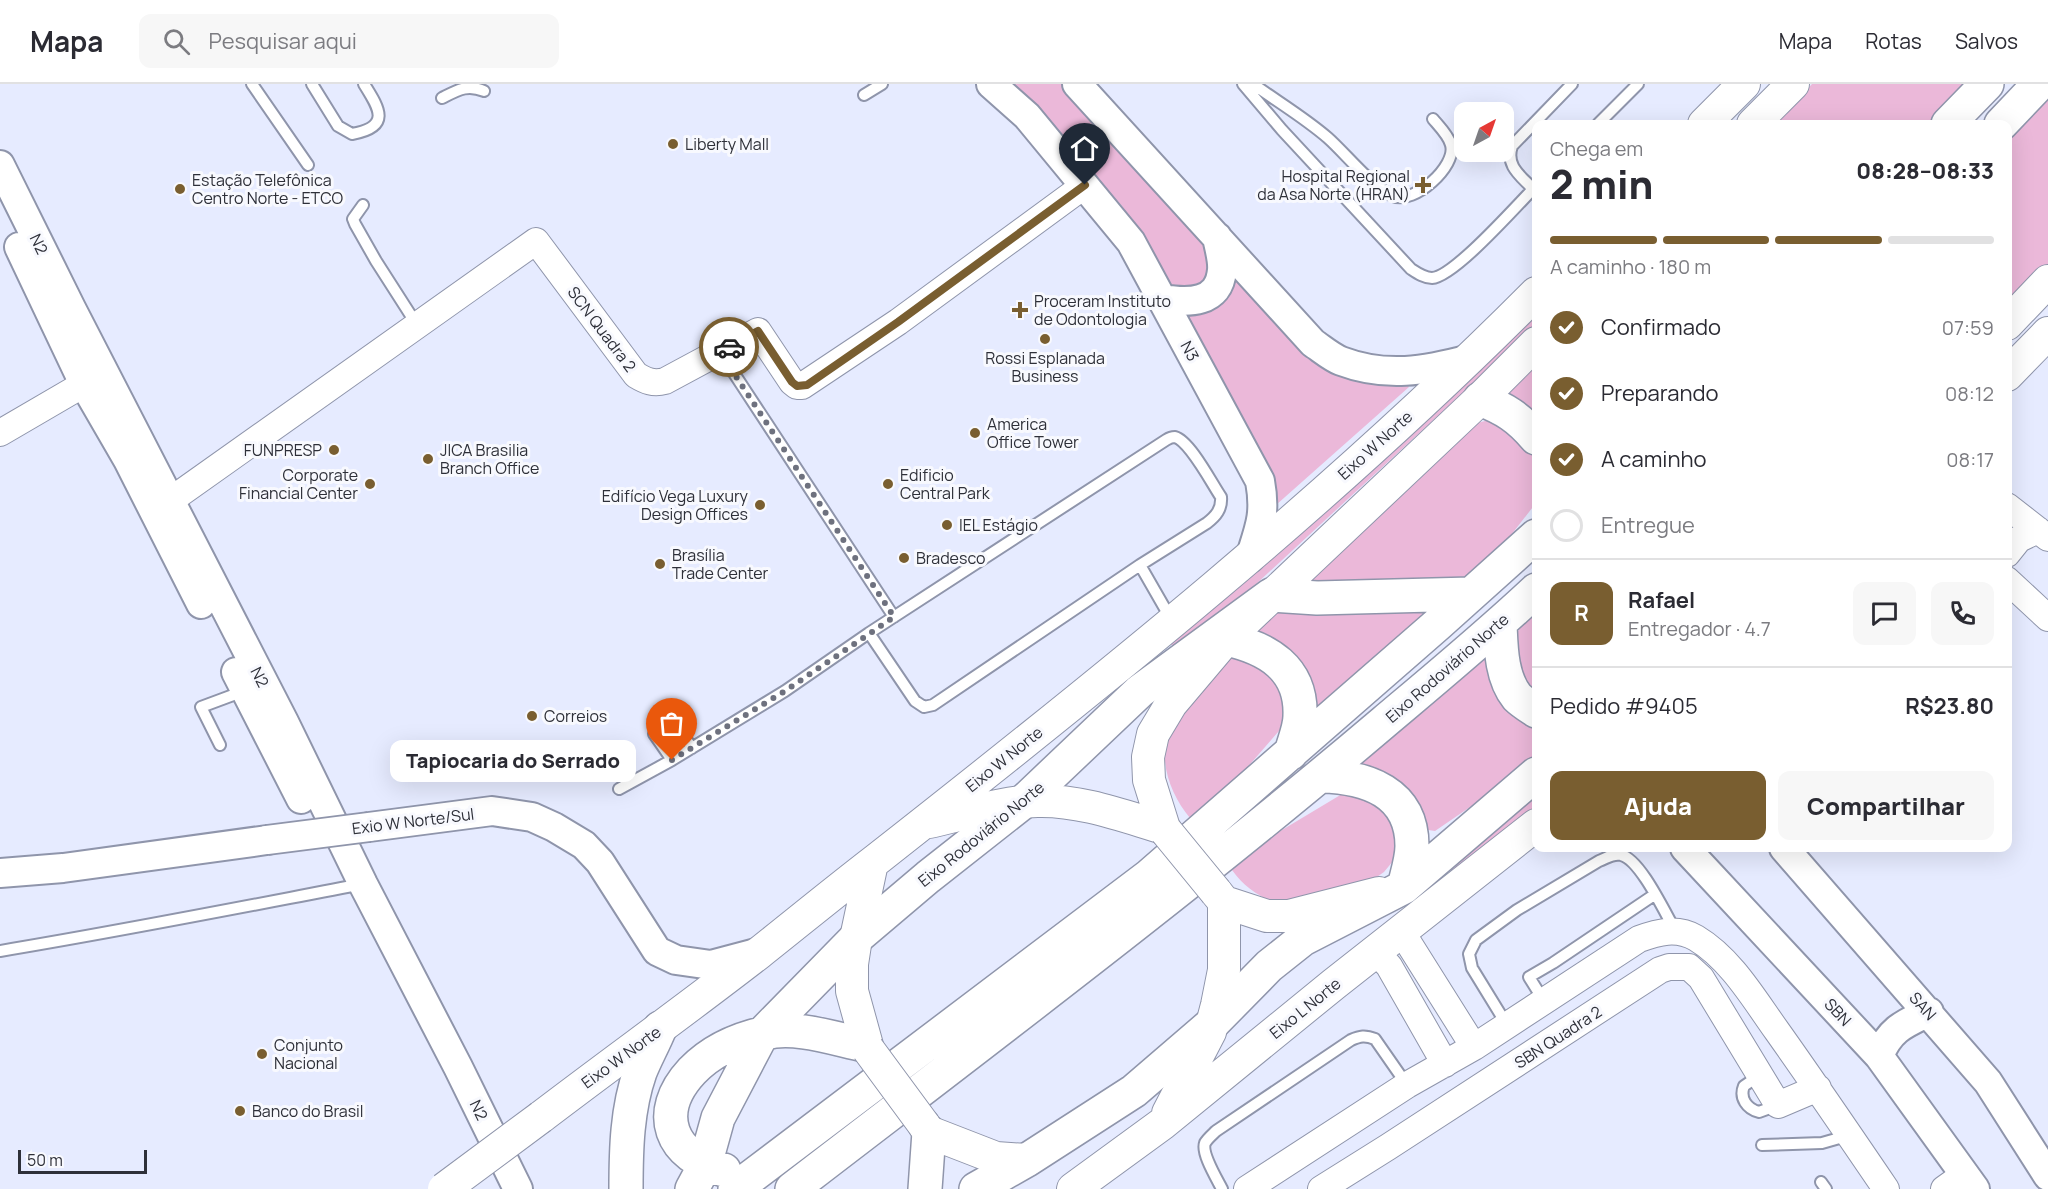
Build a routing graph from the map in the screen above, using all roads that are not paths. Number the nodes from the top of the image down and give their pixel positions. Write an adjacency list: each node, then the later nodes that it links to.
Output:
1 (252, 84): 29 (lane)
2 (312, 84): 3 (lane)
3 (364, 84)
4 (882, 84): 16 (lane)
5 (991, 84): 30 (main road, N3)
6 (1077, 84): 36 (main road)
7 (1243, 84): 27 (lane)
8 (1253, 84): 18 (lane)
9 (1572, 84): 20 (lane)
10 (1744, 84): 22 (main road)
11 (1793, 84): 23 (main road)
12 (1987, 84): 24 (highway)
13 (2039, 84): 25 (highway)
14 (1631, 86): 21 (lane)
15 (484, 91): 17 (lane)
16 (864, 95)
17 (442, 99)
18 (1296, 115): 19 (lane); 27 (lane)
19 (1433, 118)
20 (1537, 120)
21 (1601, 120)
22 (1708, 120)
23 (1757, 120)
24 (1952, 120)
25 (2005, 120)
26 (1532, 125): 31 (lane)
27 (1282, 130): 32 (lane)
28 (0, 165): 40 (main road, N2)
29 (308, 165)
30 (1085, 185): 39 (main road, N3); 45 (street, SCN Quadra 2)
31 (1532, 186)
32 (1532, 190)
33 (0, 196): 35 (main road, N2)
34 (363, 205): 42 (lane)
35 (6, 220): 48 (main road, N2)
36 (1217, 237): 39 (main road); 46 (main road)
37 (2048, 281): 41 (main road)
38 (1532, 297): 46 (main road, Eixo W Norte)
39 (1162, 299): 59 (main road, N3)
40 (70, 308): 48 (main road); 50 (main road, N2)
41 (2012, 319)
42 (417, 324): 45 (street, SCN Quadra 2); 54 (street, SCN Quadra 2)
43 (2048, 333): 47 (main road)
44 (1532, 347): 49 (main road)
45 (720, 352): 66 (lane)
46 (1470, 360): 59 (main road, Eixo W Norte)
47 (2012, 370)
48 (84, 384): 50 (main road); 51 (street); 53 (main road, N2)
49 (1480, 399): 52 (highway); 65 (main road)
50 (134, 429): 54 (main road, N2)
51 (0, 433)
52 (1532, 433)
53 (128, 460): 54 (main road); 60 (main road, N2)
54 (171, 500): 60 (main road); 72 (main road, N2)
55 (2012, 510): 56 (street)
56 (2043, 534): 58 (street)
57 (1532, 540): 63 (highway)
58 (2012, 548)
59 (1250, 558): 68 (main road, Eixo W Norte)
60 (181, 564): 72 (main road, N2)
61 (1140, 565): 66 (lane); 68 (lane); 70 (lane)
62 (2012, 585): 67 (street)
63 (1471, 594): 65 (highway); 78 (highway)
64 (1532, 594): 69 (highway, Eixo Rodoviário Norte)
65 (1271, 595): 71 (main road); 83 (highway, Eixo Rodoviário Norte)
66 (894, 617): 70 (lane)
67 (2048, 618)
68 (1173, 622): 84 (main road, Eixo W Norte)
69 (1500, 624): 73 (highway); 80 (highway, Eixo Rodoviário Norte)
70 (869, 633): 77 (lane)
71 (1226, 639): 78 (highway); 86 (main road)
72 (253, 694): 76 (lane); 91 (main road, N2); 91 (main road, N2)
73 (1532, 708)
74 (673, 720): 77 (lane)
75 (654, 734): 79 (lane)
76 (220, 745)
77 (692, 748): 79 (lane)
78 (1291, 753): 125 (highway)
79 (672, 760): 82 (lane)
80 (1321, 776): 92 (highway); 131 (highway, Eixo Rodoviário Norte)
81 (1532, 777): 92 (highway)
82 (619, 789)
83 (1022, 803): 84 (main road); 86 (main road); 97 (highway, Eixo Rodoviário Norte)
84 (922, 823): 89 (main road, Eixo W Norte)
85 (1532, 828): 95 (main road, Eixo L Norte)
86 (1165, 830): 94 (main road, bridge)
87 (1689, 852): 110 (main road, SBN)
88 (1788, 852): 102 (main road, SAN)
89 (872, 863): 97 (main road); 100 (main road, Eixo W Norte)
90 (0, 873): 100 (main road, Exio W Norte/Sul, bridge)
91 (355, 886): 98 (lane); 128 (main road, N2); 129 (main road, N2)
92 (1404, 887): 94 (main road); 103 (highway)
93 (1654, 895): 96 (lane); 101 (lane); 104 (lane)
94 (1220, 897): 103 (main road)
95 (1401, 931): 99 (main road, Eixo L Norte); 109 (street)
96 (1675, 931): 101 (street); 113 (street)
97 (856, 938): 107 (highway, Eixo Rodoviário Norte); 108 (main road)
98 (0, 951)
99 (1375, 951): 111 (street); 115 (main road, Eixo L Norte)
100 (761, 952): 106 (main road, Eixo W Norte)
101 (1553, 995): 104 (street); 105 (street)
102 (1929, 1012): 110 (main road); 123 (main road, SAN)
103 (1213, 1023): 115 (main road); 121 (highway)
104 (1507, 1025): 109 (street)
105 (1571, 1028): 113 (street, SBN Quadra 2); 120 (street, SBN Quadra 2)
106 (660, 1029): 127 (main road, Eixo W Norte, bridge); 130 (highway)
107 (762, 1034): 108 (highway); 124 (highway, Eixo Rodoviário Norte); 124 (highway)
108 (866, 1047): 116 (main road, bridge)
109 (1474, 1047): 111 (street)
110 (1880, 1056): 126 (main road, SBN)
111 (1445, 1064): 112 (street)
112 (1407, 1085): 114 (street); 135 (lane)
113 (1818, 1088): 118 (street)
114 (1368, 1111): 117 (street); 120 (street)
115 (1162, 1124): 134 (main road, Eixo L Norte)
116 (926, 1129): 121 (main road); 132 (highway)
117 (1338, 1130): 122 (street); 136 (street)
118 (1850, 1135): 119 (lane); 138 (street)
119 (1762, 1145)
120 (1388, 1147): 122 (street, SBN Quadra 2)
121 (1027, 1160): 133 (highway)
122 (1359, 1165): 137 (street, SBN Quadra 2)
123 (2048, 1176)
124 (699, 1177): 125 (highway)
125 (744, 1183)
126 (1961, 1184)
127 (444, 1189)
128 (499, 1189)
129 (518, 1189)
130 (626, 1189)
131 (792, 1189)
132 (925, 1189)
133 (976, 1189)
134 (1073, 1189)
135 (1222, 1189)
136 (1247, 1189)
137 (1321, 1189)
138 (1886, 1189)

